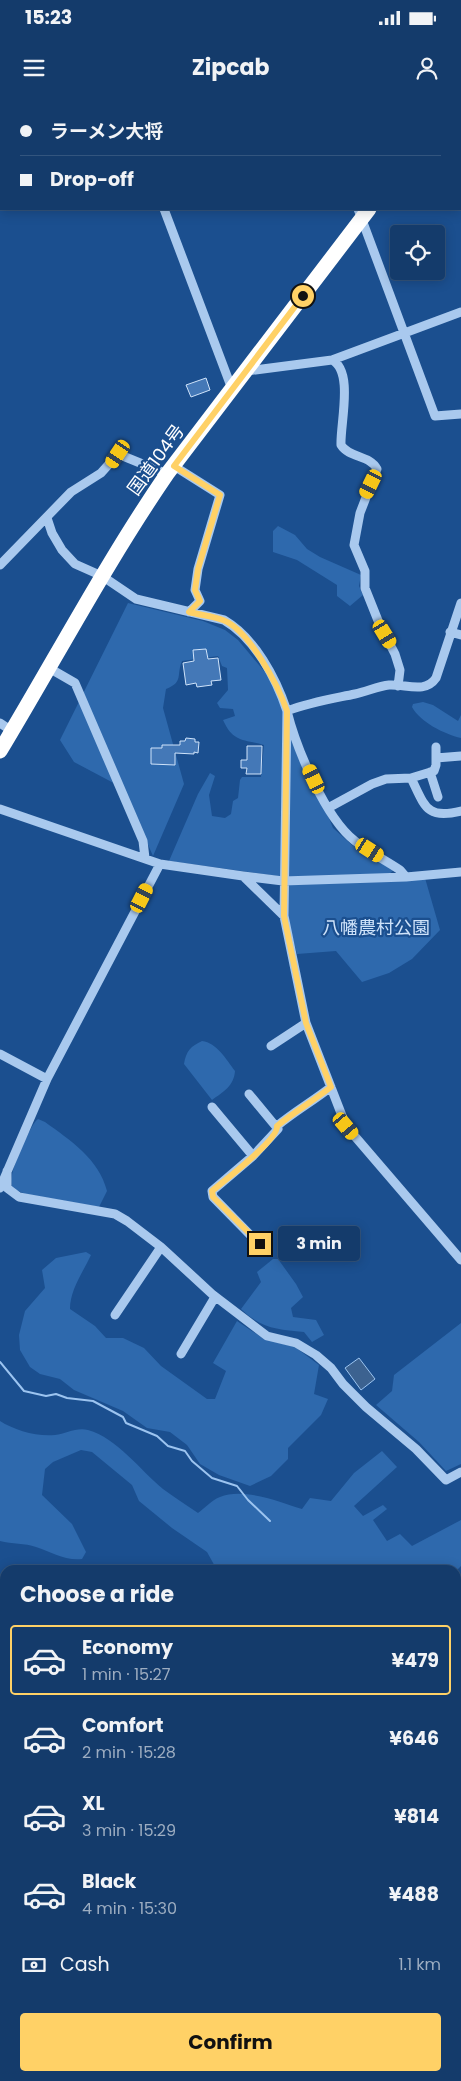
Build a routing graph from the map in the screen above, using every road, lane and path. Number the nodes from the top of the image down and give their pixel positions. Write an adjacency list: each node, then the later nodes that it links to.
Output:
1 (164, 210): 7 (street)
2 (363, 212): 4 (street); 6 (highway, 国道104号)
3 (461, 312): 4 (street)
4 (404, 333): 5 (street); 8 (street)
5 (332, 360): 6 (street); 18 (street)
6 (246, 371): 7 (highway, 国道104号)
7 (232, 389): 9 (highway, 国道104号)
8 (461, 414)
9 (170, 470): 10 (street); 12 (highway, 国道104号); 14 (street)
10 (46, 518): 11 (street); 12 (street)
11 (0, 565)
12 (102, 576): 14 (street); 17 (highway, 国道104号)
13 (461, 603): 15 (street)
14 (189, 612): 19 (street)
15 (450, 632): 16 (street); 18 (street)
16 (461, 636)
17 (49, 668): 20 (highway, 国道104号); 31 (street)
18 (398, 686): 19 (street)
19 (287, 711): 28 (street); 36 (street)
20 (6, 727): 22 (highway, 国道104号)
21 (436, 747): 24 (street)
22 (0, 751)
23 (461, 756): 24 (street)
24 (436, 758): 25 (street)
25 (430, 772): 26 (street); 27 (street)
26 (411, 778): 28 (street); 30 (street)
27 (438, 797)
28 (328, 808): 35 (street)
29 (0, 809): 31 (street)
30 (461, 811)
31 (145, 858): 32 (street)
32 (160, 864): 34 (street); 41 (street)
33 (461, 872): 35 (street)
34 (243, 876): 36 (street); 37 (street)
35 (406, 876): 36 (street)
36 (283, 881): 37 (street)
37 (284, 916): 38 (street)
38 (306, 1023): 39 (street); 42 (street)
39 (271, 1046)
40 (0, 1054): 41 (street)
41 (47, 1079): 47 (street)
42 (331, 1087): 45 (street); 51 (street)
43 (249, 1094): 45 (street)
44 (212, 1107): 46 (street)
45 (277, 1126): 46 (street)
46 (253, 1156): 49 (street)
47 (8, 1171): 48 (street); 50 (street)
48 (0, 1188)
49 (260, 1244)
50 (161, 1247): 52 (street); 53 (street)
51 (461, 1260)
52 (215, 1297): 54 (street); 55 (street)
53 (115, 1315)
54 (181, 1354)
55 (461, 1472)

